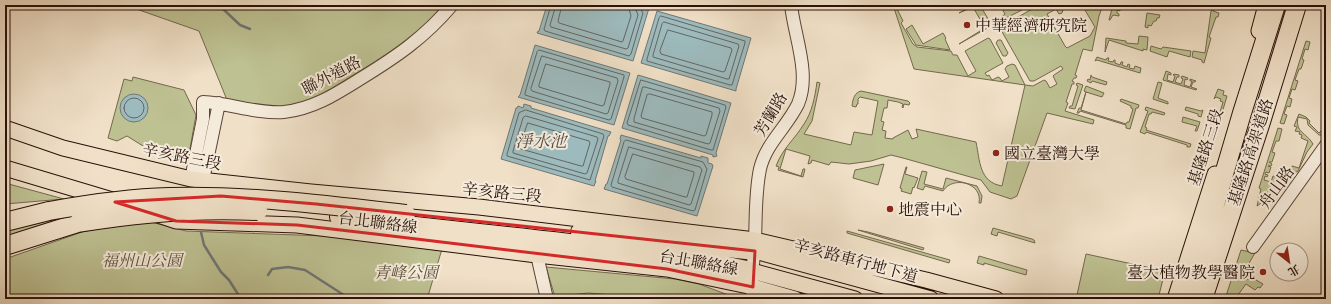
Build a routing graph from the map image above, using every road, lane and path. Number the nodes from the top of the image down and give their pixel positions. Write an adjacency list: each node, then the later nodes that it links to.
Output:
1 (452, 5): 8 (street, 聯外道路)
2 (791, 5): 21 (street, 芳蘭路)
3 (1266, 5): 30 (main road, 基隆路三段)
4 (1276, 5): 22 (highway, 基隆路高架道路)
5 (1284, 5): 31 (main road)
6 (1297, 5): 22 (highway, 基隆路高架道路)
7 (1305, 5): 33 (main road)
8 (219, 103): 15 (street); 15 (street, 聯外道路)
9 (5, 128): 11 (main road, 辛亥路三段)
10 (5, 135): 11 (main road)
11 (31, 137): 15 (main road, 辛亥路三段)
12 (1326, 145): 20 (street, 舟山路)
13 (5, 159): 16 (main road)
14 (5, 168): 16 (main road)
15 (197, 180): 21 (main road, 辛亥路三段)
16 (74, 188): 23 (main road)
17 (405, 220): 18 (highway, 台北聯絡線, bridge); 19 (highway, 台北聯絡線, bridge); 21 (highway, 台北聯絡線); 24 (highway, 台北聯絡線)
18 (5, 222)
19 (5, 246)
20 (1253, 247)
21 (760, 249): 24 (street, 芳蘭路); 28 (main road, 辛亥路車行地下道); 29 (main road, 辛亥路三段)
22 (1209, 252): 31 (highway); 32 (highway)
23 (537, 255): 24 (main road); 25 (street)
24 (752, 286): 26 (main road); 27 (main road)
25 (547, 299)
26 (795, 299)
27 (855, 299)
28 (931, 299)
29 (996, 299)
30 (1175, 299)
31 (1188, 299)
32 (1201, 299)
33 (1212, 299)

